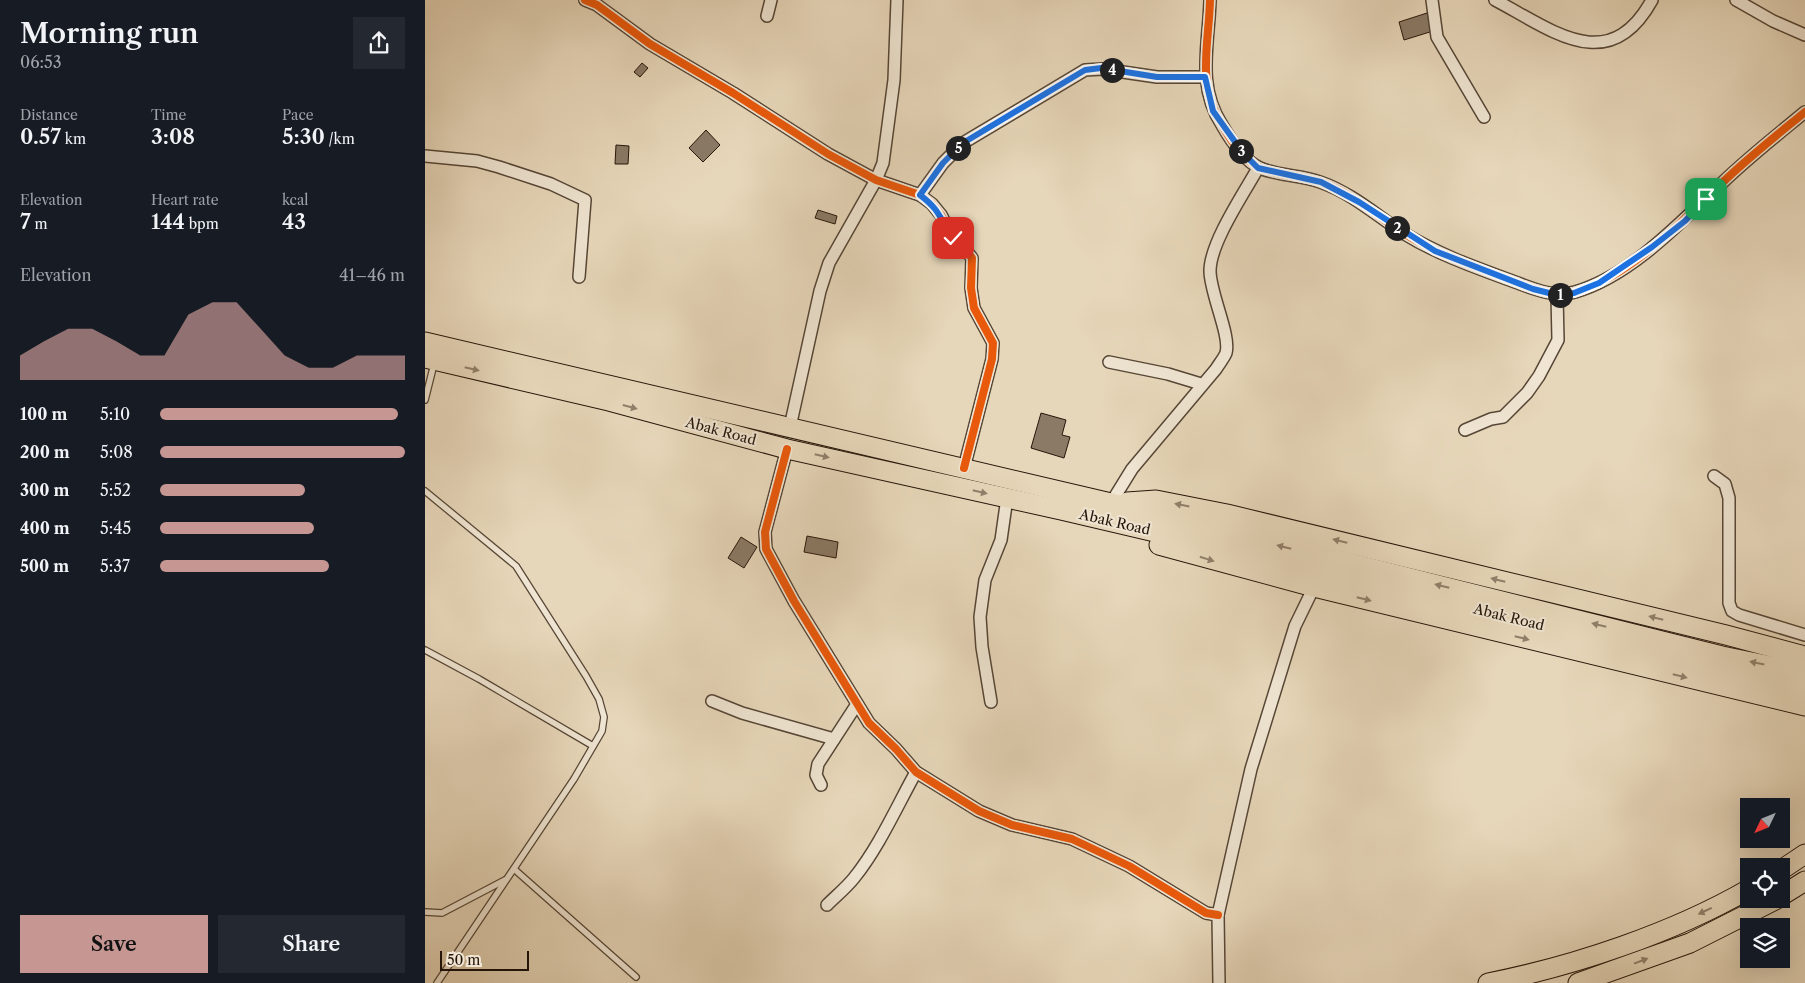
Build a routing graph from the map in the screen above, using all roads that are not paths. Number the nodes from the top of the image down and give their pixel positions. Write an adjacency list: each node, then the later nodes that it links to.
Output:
1 (585, 0): 16 (street)
2 (771, 0): 9 (street)
3 (897, 0): 16 (street)
4 (1210, 0): 11 (street)
5 (1432, 0): 13 (street)
6 (1495, 0): 7 (street)
7 (1652, 0)
8 (1736, 0): 10 (street)
9 (767, 16)
10 (1805, 35)
11 (1205, 77): 15 (street); 17 (street)
12 (1805, 112): 19 (street)
13 (1484, 117)
14 (425, 156): 18 (street)
15 (1258, 168): 19 (street); 22 (street)
16 (876, 180): 17 (street); 24 (street)
17 (920, 195): 27 (street)
18 (579, 277)
19 (1557, 295): 25 (street)
20 (431, 351): 23 (lane); 24 (highway, Abak Road); 26 (highway, Abak Road, one-way to 26)
21 (1109, 362): 22 (street)
22 (1201, 384): 31 (street)
23 (425, 400)
24 (790, 427): 27 (highway, Abak Road)
25 (1465, 430)
26 (787, 449): 30 (highway, Abak Road, one-way to 30); 41 (street)
27 (964, 468): 31 (highway, Abak Road)
28 (1714, 476): 34 (street)
29 (425, 491): 44 (lane)
30 (1007, 498): 32 (highway, Abak Road); 40 (street)
31 (1111, 503): 36 (highway, one-way to 31); 37 (highway, Abak Road, one-way to 31)
32 (1061, 510): 33 (highway, one-way to 33); 38 (highway, Abak Road)
33 (1314, 587): 42 (highway, one-way to 42); 57 (street)
34 (1805, 635)
35 (425, 650): 44 (lane)
36 (1805, 656)
37 (1805, 674)
38 (1805, 690)
39 (712, 701): 43 (street)
40 (991, 702)
41 (857, 704): 43 (street); 45 (street)
42 (1805, 706)
43 (834, 739): 46 (street)
44 (593, 746): 49 (lane)
45 (916, 772): 54 (street); 57 (street)
46 (821, 785)
47 (1805, 854): 48 (highway)
48 (1790, 864)
49 (514, 869): 50 (lane); 58 (lane)
50 (507, 879): 56 (lane); 59 (lane)
51 (1805, 881): 52 (highway)
52 (1790, 890)
53 (1740, 893): 61 (highway, one-way to 61)
54 (827, 905)
55 (1759, 908): 62 (highway, one-way to 55)
56 (425, 912)
57 (1218, 915): 60 (street)
58 (636, 977)
59 (437, 983)
60 (1219, 983)
61 (1488, 983)
62 (1579, 983)

